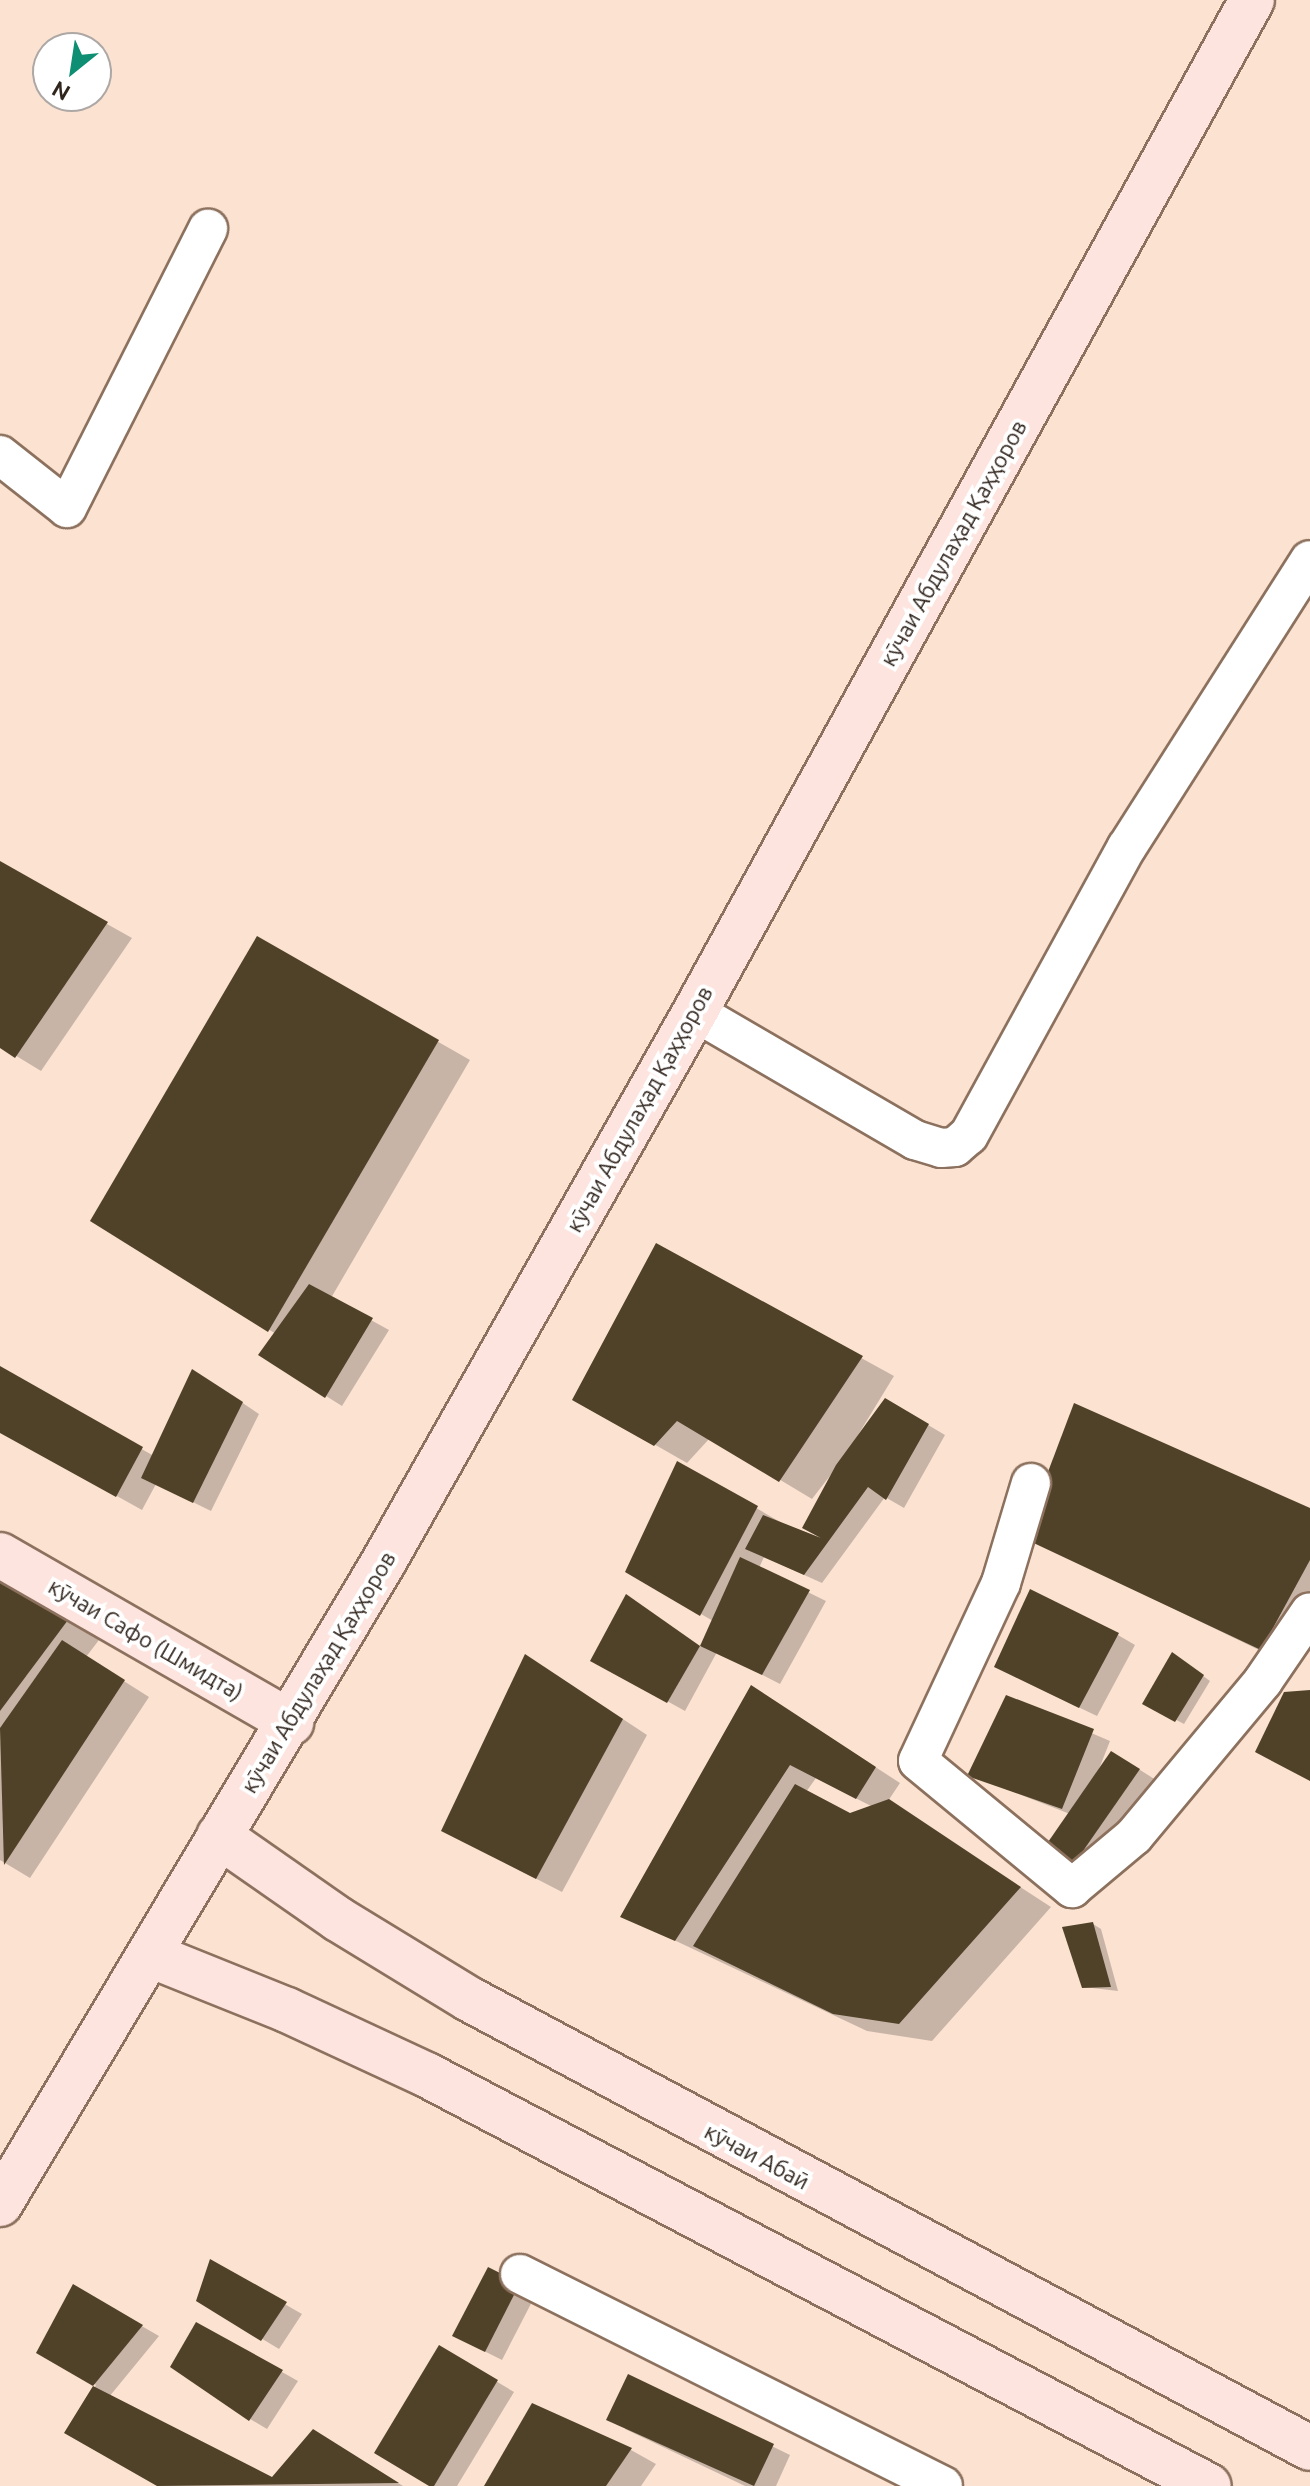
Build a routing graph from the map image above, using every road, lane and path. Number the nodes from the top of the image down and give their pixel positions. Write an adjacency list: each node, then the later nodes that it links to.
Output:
1 (1252, 0): 5 (main road, кӯчаи Абдулаҳад Қаҳҳоров)
2 (208, 229): 3 (street)
3 (0, 455)
4 (1310, 560): 5 (street)
5 (695, 1012): 9 (main road, кӯчаи Абдулаҳад Қаҳҳоров)
6 (1031, 1483): 8 (street)
7 (0, 1555): 9 (main road, кӯчаи Сафо (Шмидта))
8 (1310, 1612)
9 (291, 1722): 10 (main road, кӯчаи Абдулаҳад Қаҳҳоров)
10 (219, 1836): 11 (main road, кӯчаи Абдулаҳад Қаҳҳоров); 14 (main road, кӯчаи Абаӣ)
11 (150, 1955): 12 (main road, кӯчаи Абдулаҳад Қаҳҳоров); 16 (main road)
12 (0, 2204)
13 (520, 2274): 15 (street)
14 (1310, 2448)
15 (943, 2486)
16 (1209, 2486)

